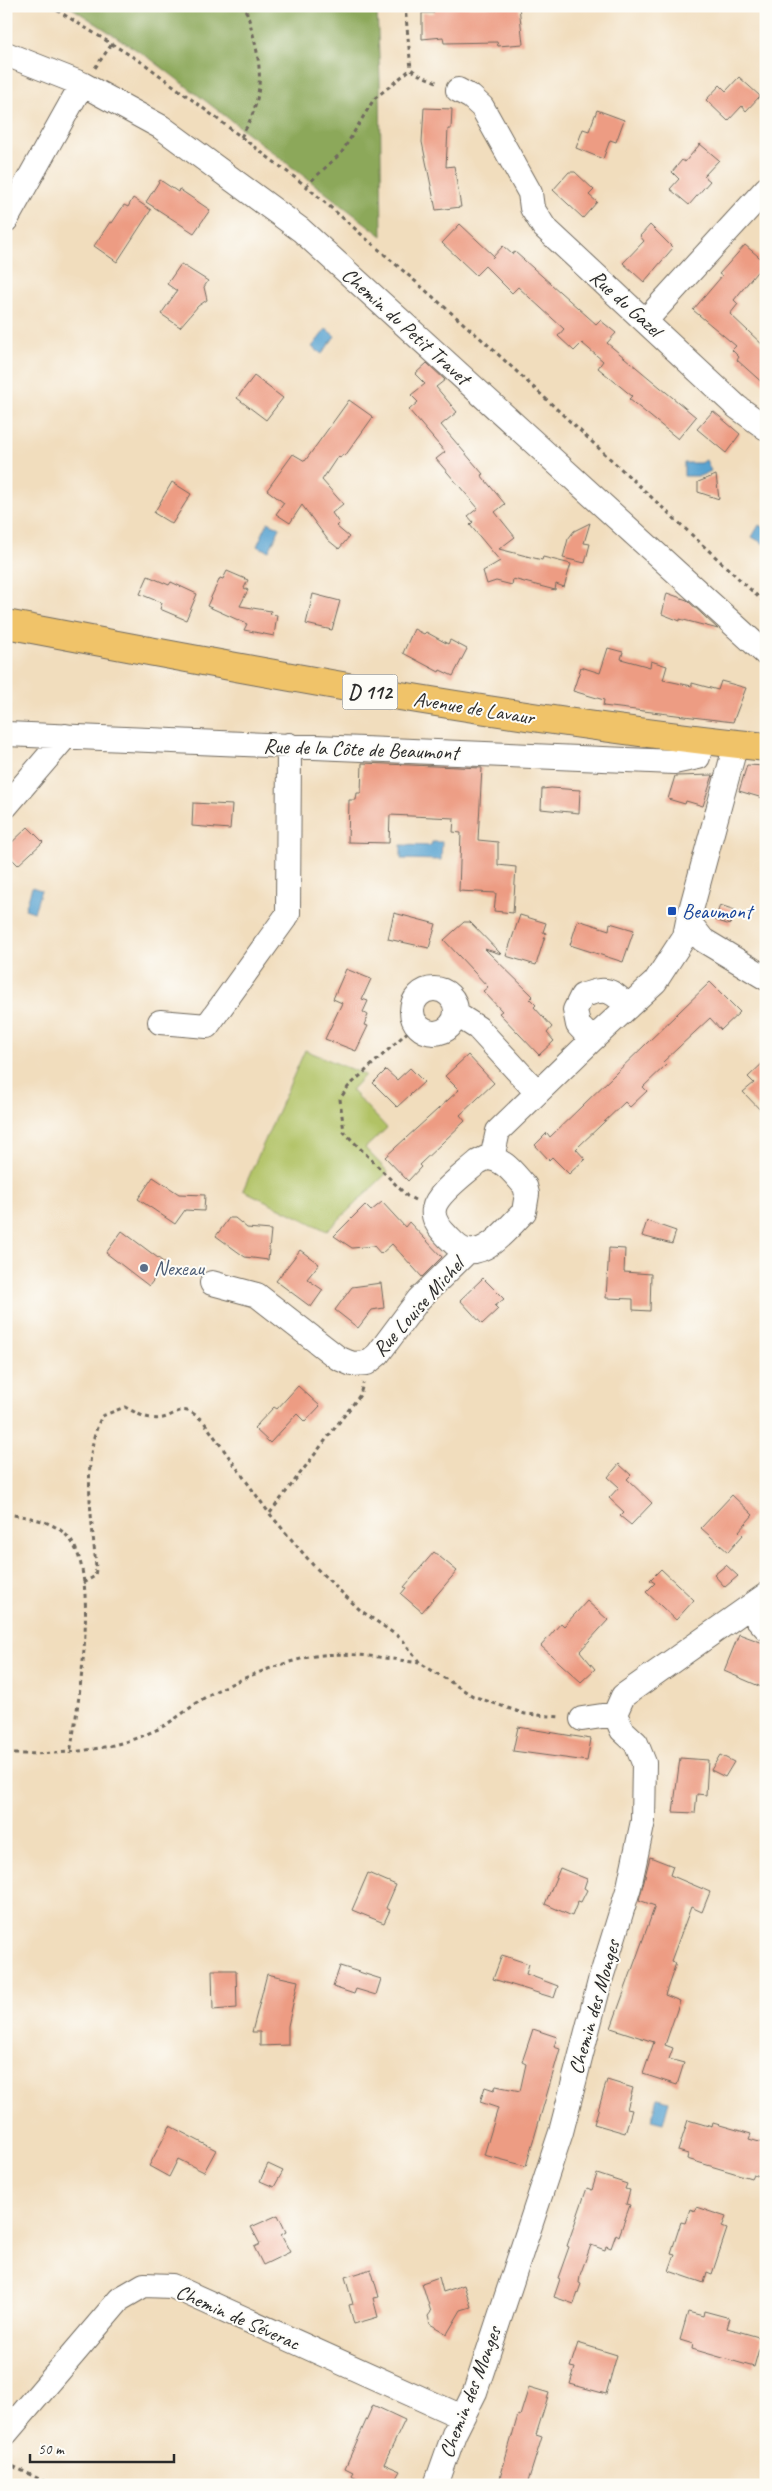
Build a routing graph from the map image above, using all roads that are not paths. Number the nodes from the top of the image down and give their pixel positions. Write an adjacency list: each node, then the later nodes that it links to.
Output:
1 (6, 54): 2 (street, Chemin du Petit Travet)
2 (82, 84): 5 (street); 9 (street, Chemin du Petit Travet)
3 (458, 90): 6 (street, Rue du Gazel)
4 (766, 189): 6 (street)
5 (6, 220)
6 (646, 320): 7 (street, Rue du Gazel)
7 (766, 428)
8 (6, 624): 12 (main road, Avenue de Lavaur / D 112)
9 (766, 654)
10 (6, 734): 11 (street, Rue de la Côte de Beaumont)
11 (66, 736): 14 (street, Rue de la Côte de Beaumont); 16 (street)
12 (702, 741): 13 (main road, Avenue de Lavaur / D 112); 14 (street, Rue de la Côte de Beaumont)
13 (736, 744): 15 (main road, Avenue de Lavaur / D 112); 17 (street)
14 (289, 745): 21 (street)
15 (766, 747)
16 (6, 806)
17 (688, 921): 18 (street); 19 (street)
18 (766, 978)
19 (628, 1007): 22 (street); 22 (street)
20 (456, 1014): 20 (street); 23 (street)
21 (160, 1022)
22 (592, 1040): 23 (street)
23 (537, 1092): 24 (street)
24 (492, 1158): 25 (street, Rue Louise Michel); 25 (street, Rue Louise Michel)
25 (468, 1251): 26 (street, Rue Louise Michel)
26 (212, 1283)
27 (757, 1601): 28 (street); 29 (street)
28 (766, 1628)
29 (615, 1714): 30 (street); 31 (street, Chemin des Monges)
30 (582, 1719)
31 (462, 2417): 32 (street, Chemin de Séverac); 33 (street, Chemin des Monges)
32 (6, 2433)
33 (436, 2485)

